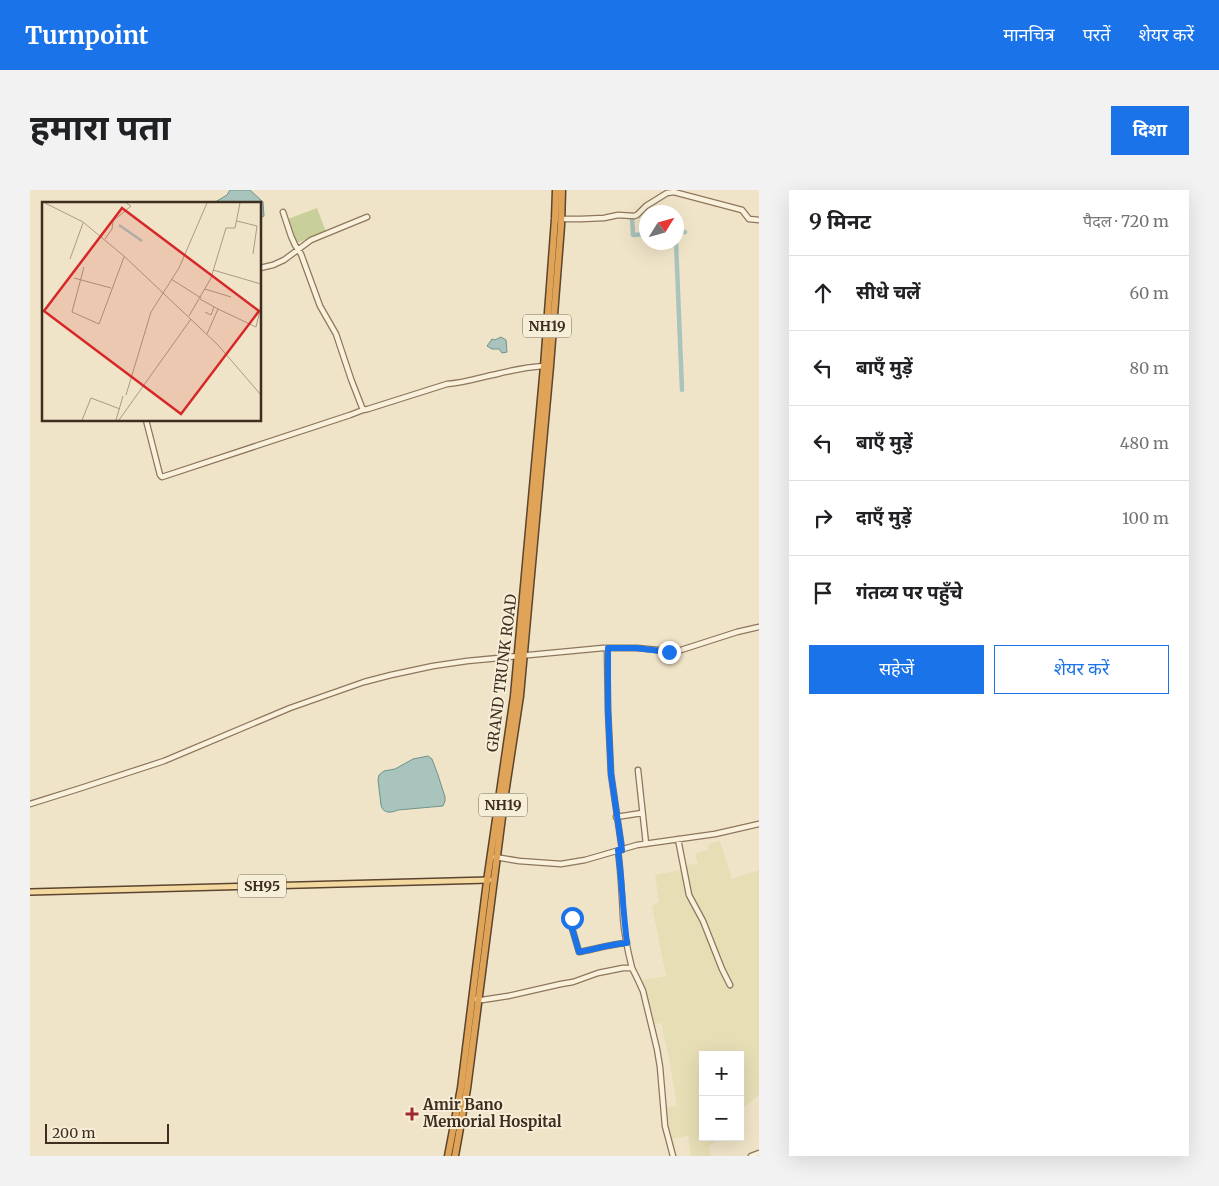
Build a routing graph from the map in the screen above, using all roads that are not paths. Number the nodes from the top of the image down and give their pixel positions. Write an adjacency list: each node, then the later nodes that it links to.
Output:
1 (556, 190): 7 (highway, GRAND TRUNK ROAD / NH19)
2 (562, 190): 5 (highway, GRAND TRUNK ROAD / NH19)
3 (283, 212): 8 (street)
4 (367, 217): 8 (street)
5 (561, 219): 6 (street); 7 (highway, GRAND TRUNK ROAD / NH19)
6 (759, 220)
7 (557, 239): 10 (highway, GRAND TRUNK ROAD / NH19)
8 (298, 250): 9 (street); 13 (street)
9 (261, 268)
10 (553, 292): 11 (highway, GRAND TRUNK ROAD / NH19); 12 (highway, GRAND TRUNK ROAD / NH19)
11 (544, 366): 12 (highway, GRAND TRUNK ROAD / NH19); 13 (street)
12 (546, 376): 17 (highway, GRAND TRUNK ROAD / NH19)
13 (363, 410): 14 (street)
14 (146, 421)
15 (759, 627): 16 (street)
16 (608, 648): 17 (street); 21 (street)
17 (521, 656): 19 (street); 26 (highway, GRAND TRUNK ROAD / NH19)
18 (638, 770): 20 (street)
19 (30, 804)
20 (642, 813): 21 (street); 24 (street)
21 (616, 817): 25 (street)
22 (759, 824): 23 (street)
23 (678, 839): 24 (street); 34 (street)
24 (646, 844): 25 (street)
25 (620, 850): 26 (street); 31 (street)
26 (494, 857): 27 (highway, GRAND TRUNK ROAD / NH19); 28 (highway, GRAND TRUNK ROAD / NH19)
27 (494, 878): 28 (main road, SH95); 32 (highway, GRAND TRUNK ROAD / NH19)
28 (487, 881): 29 (main road, SH95); 32 (highway, GRAND TRUNK ROAD / NH19)
29 (30, 892)
30 (572, 918): 31 (street)
31 (627, 943): 33 (street)
32 (482, 946): 35 (highway, GRAND TRUNK ROAD / NH19)
33 (632, 968): 35 (street); 40 (street)
34 (730, 985)
35 (475, 999): 36 (highway, GRAND TRUNK ROAD / NH19)
36 (461, 1103): 38 (highway, GRAND TRUNK ROAD / NH19); 39 (highway, GRAND TRUNK ROAD / NH19)
37 (759, 1153): 41 (street)
38 (448, 1156)
39 (455, 1156)
40 (673, 1156)
41 (751, 1156)

